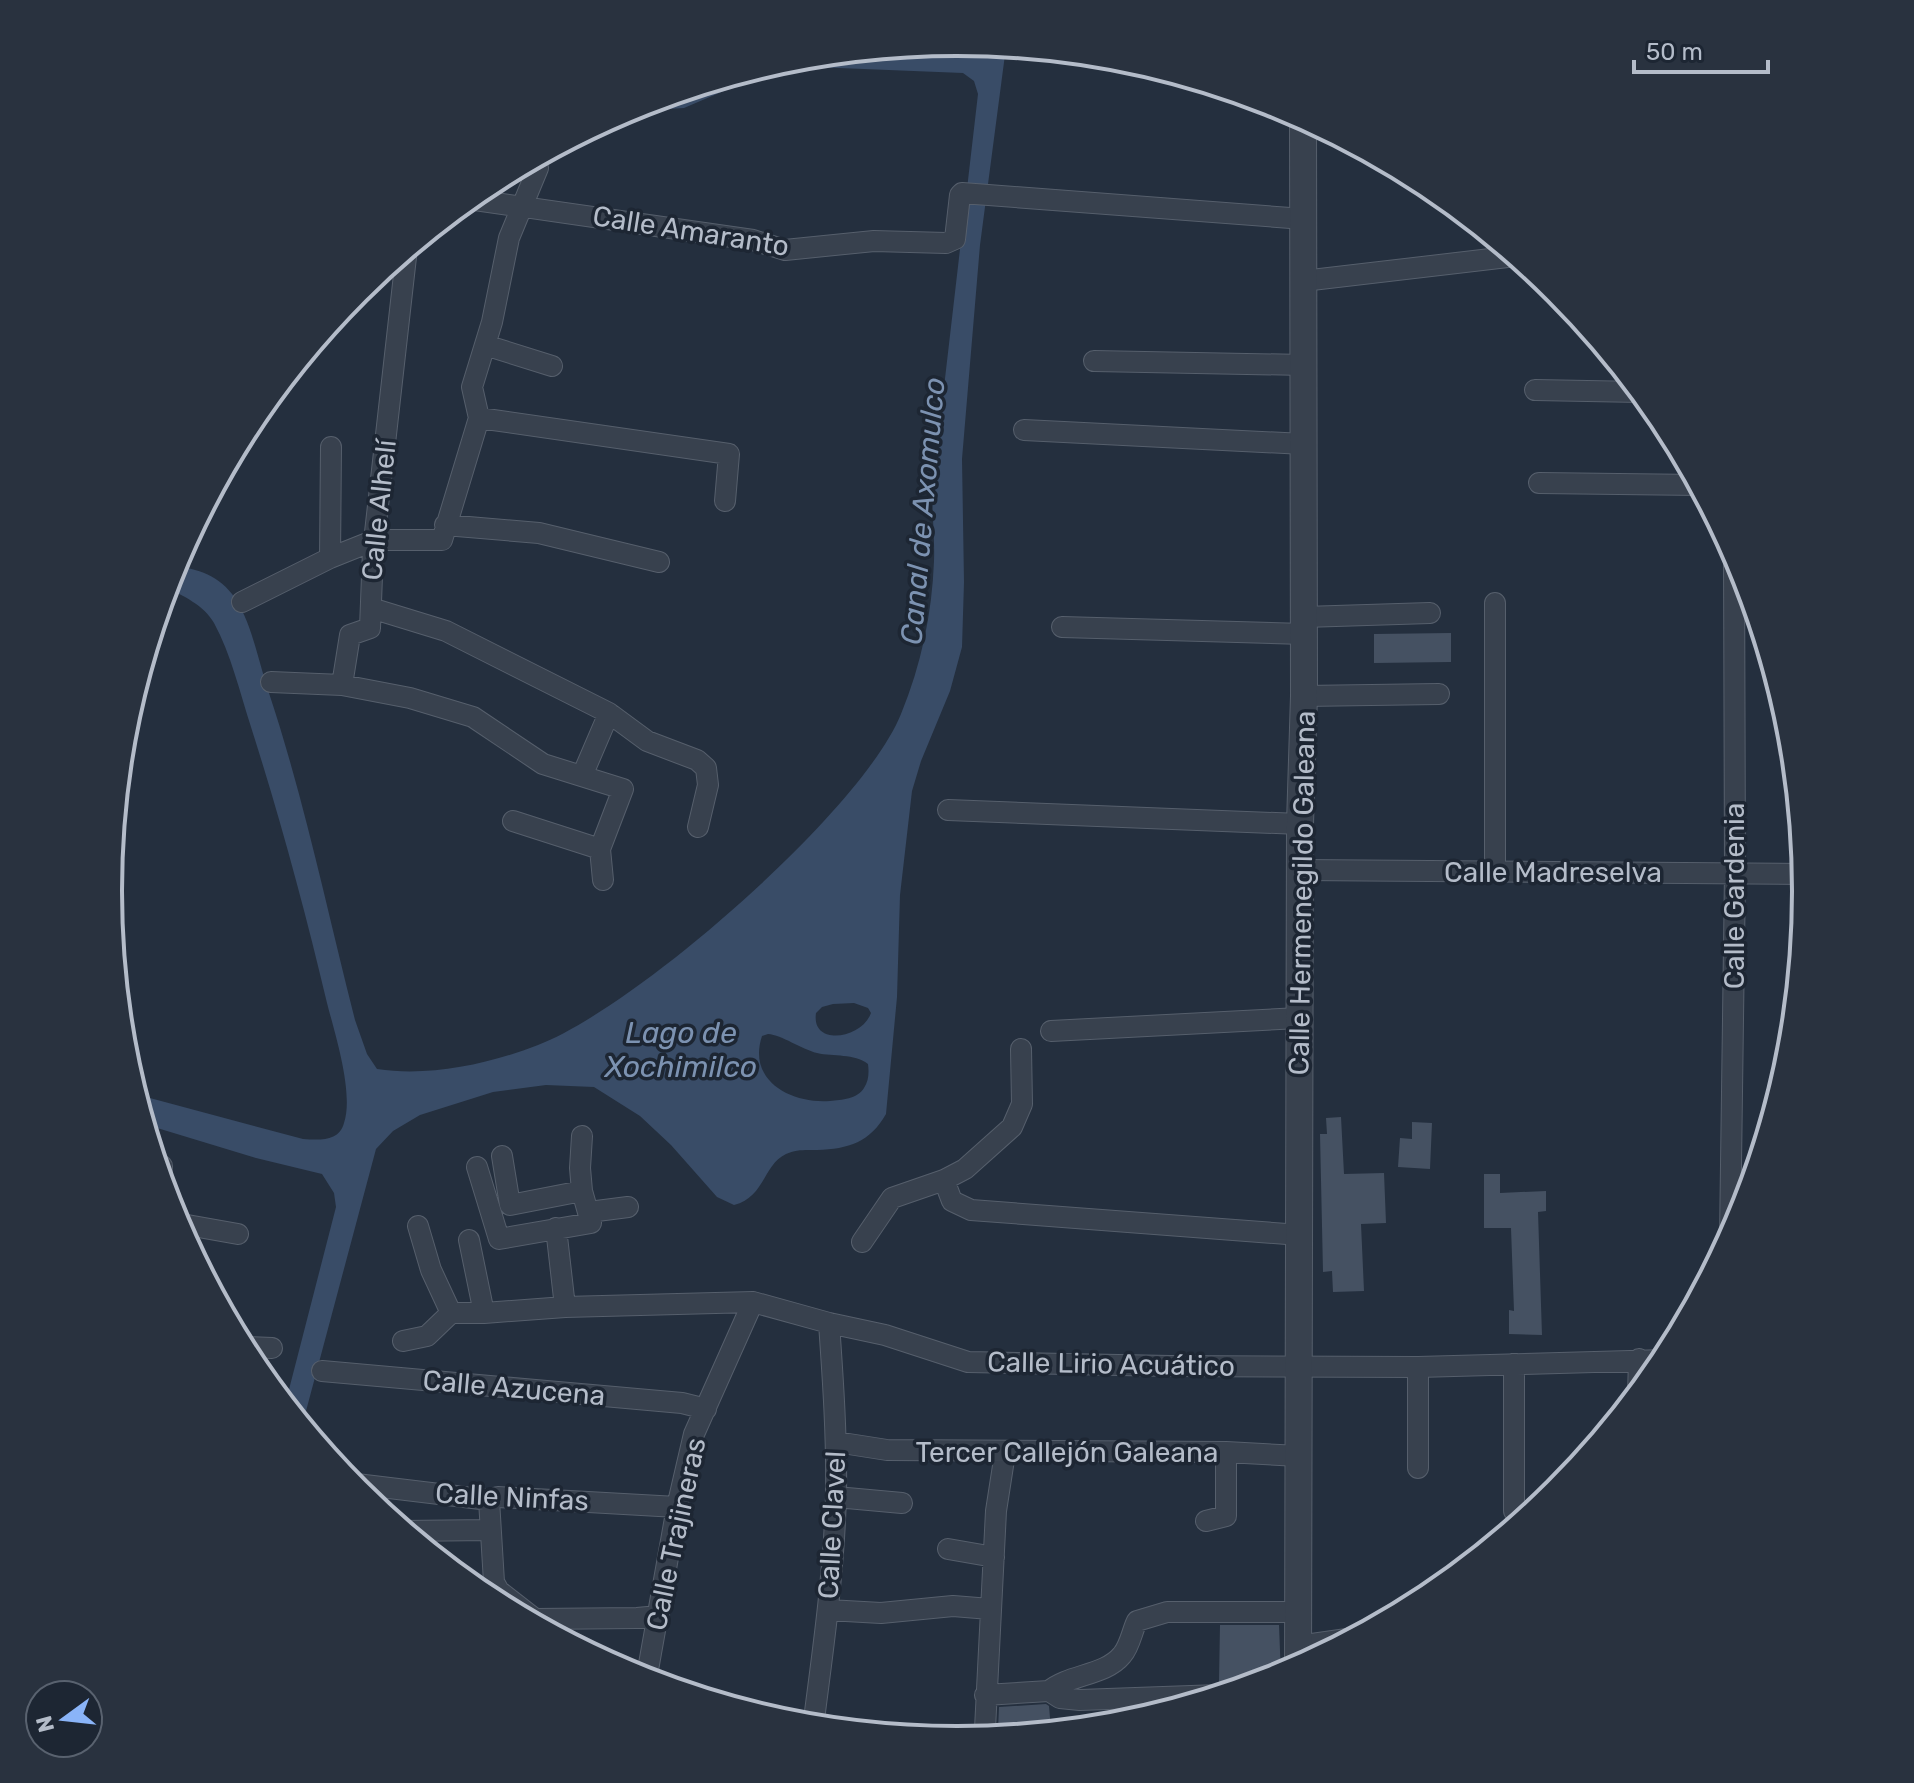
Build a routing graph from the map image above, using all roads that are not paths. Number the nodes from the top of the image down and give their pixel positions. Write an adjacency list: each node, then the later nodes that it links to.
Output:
1 (1303, 131): 5 (street, Calle Hermenegildo Galeana)
2 (538, 168): 4 (street)
3 (487, 201): 4 (street, Calle Amaranto)
4 (523, 206): 5 (street, Calle Amaranto); 9 (street)
5 (1304, 219): 8 (street, Calle Hermenegildo Galeana)
6 (1501, 258): 8 (street)
7 (405, 264): 23 (street, Calle Alhelí)
8 (1303, 281): 11 (street, Calle Hermenegildo Galeana)
9 (485, 345): 12 (street); 15 (street)
10 (1094, 361): 11 (street)
11 (1304, 365): 17 (street, Calle Hermenegildo Galeana)
12 (552, 366)
13 (1535, 390): 14 (street)
14 (1626, 392)
15 (479, 418): 21 (street); 22 (street)
16 (1024, 430): 17 (street)
17 (1304, 444): 31 (street, Calle Hermenegildo Galeana)
18 (331, 447): 24 (street)
19 (1539, 483): 20 (street)
20 (1687, 485)
21 (725, 501)
22 (445, 525): 23 (street); 25 (street)
23 (375, 540): 24 (street); 29 (street, Calle Alhelí)
24 (330, 558): 27 (street)
25 (659, 562)
26 (1734, 586): 46 (street, Calle Gardenia)
27 (242, 602)
28 (1495, 603): 45 (street)
29 (371, 608): 34 (street, Calle Alhelí); 37 (street)
30 (1430, 613): 31 (street)
31 (1304, 625): 32 (street); 36 (street, Calle Hermenegildo Galeana)
32 (1062, 627)
33 (271, 682): 34 (street)
34 (342, 685): 38 (street)
35 (1439, 694): 36 (street)
36 (1304, 696): 41 (street, Calle Hermenegildo Galeana)
37 (609, 713): 38 (street); 42 (street)
38 (582, 776): 43 (street)
39 (948, 810): 41 (street)
40 (513, 821): 43 (street)
41 (1300, 824): 44 (street, Calle Hermenegildo Galeana)
42 (698, 827)
43 (600, 849): 48 (street)
44 (1301, 870): 45 (street, Calle Madreselva); 49 (street, Calle Hermenegildo Galeana)
45 (1495, 872): 46 (street, Calle Madreselva)
46 (1735, 873): 47 (street, Calle Madreselva); 58 (street, Calle Gardenia)
47 (1792, 874)
48 (603, 880)
49 (1299, 1018): 50 (street); 64 (street, Calle Hermenegildo Galeana)
50 (1051, 1031)
51 (1021, 1049): 55 (street)
52 (582, 1136): 56 (street)
53 (502, 1156): 56 (street)
54 (477, 1167): 62 (street)
55 (944, 1180): 64 (street); 66 (street)
56 (582, 1191): 59 (street)
57 (628, 1207): 59 (street)
58 (1730, 1207)
59 (589, 1212): 62 (street)
60 (192, 1226): 63 (street)
61 (418, 1226): 69 (street)
62 (556, 1228): 68 (street)
63 (238, 1234)
64 (1300, 1235): 78 (street, Calle Hermenegildo Galeana)
65 (469, 1240): 70 (street)
66 (862, 1242)
67 (753, 1302): 68 (street, Calle Lirio Acuático); 71 (street, Calle Lirio Acuático); 82 (street, Calle Trajineras)
68 (565, 1307): 70 (street, Calle Lirio Acuático)
69 (451, 1313): 70 (street, Calle Lirio Acuático); 72 (street)
70 (484, 1313)
71 (829, 1323): 78 (street, Calle Lirio Acuático); 83 (street, Calle Clavel)
72 (403, 1341)
73 (257, 1347): 74 (street)
74 (272, 1348)
75 (1639, 1359): 76 (street, Calle Lirio Acuático); 77 (street, Calle Lirio Acuático); 81 (street)
76 (1650, 1359)
77 (1514, 1364): 79 (street, Calle Lirio Acuático); 93 (street)
78 (1299, 1366): 79 (street, Calle Lirio Acuático); 86 (street, Calle Hermenegildo Galeana)
79 (1418, 1367): 87 (street)
80 (322, 1371): 82 (street, Calle Azucena)
81 (1639, 1374)
82 (706, 1409): 92 (street, Calle Trajineras)
83 (836, 1442): 85 (street, Tercer Callejón Galeana); 89 (street, Calle Clavel)
84 (1226, 1452): 85 (street, Tercer Callejón Galeana); 86 (street, Tercer Callejón Galeana); 94 (street)
85 (1005, 1453): 98 (street)
86 (1299, 1456): 102 (street, Calle Hermenegildo Galeana)
87 (1418, 1468)
88 (370, 1486): 90 (street, Calle Ninfas)
89 (836, 1497): 91 (street); 101 (street, Calle Clavel)
90 (489, 1500): 92 (street, Calle Ninfas); 95 (street)
91 (902, 1503)
92 (677, 1507): 103 (street, Calle Trajineras)
93 (1514, 1511)
94 (1206, 1521)
95 (489, 1530): 96 (street); 99 (street)
96 (419, 1531)
97 (948, 1549): 98 (street)
98 (994, 1557): 100 (street)
99 (498, 1589)
100 (990, 1609): 101 (street); 108 (street)
101 (828, 1610): 110 (street, Calle Clavel)
102 (1299, 1612): 105 (street, Calle Hermenegildo Galeana); 107 (street)
103 (659, 1616): 104 (street); 106 (street, Calle Trajineras)
104 (546, 1619)
105 (1298, 1654)
106 (649, 1668)
107 (1049, 1691): 108 (street); 109 (street)
108 (985, 1695): 111 (street)
109 (1182, 1696)
110 (815, 1714)
111 (985, 1726)

